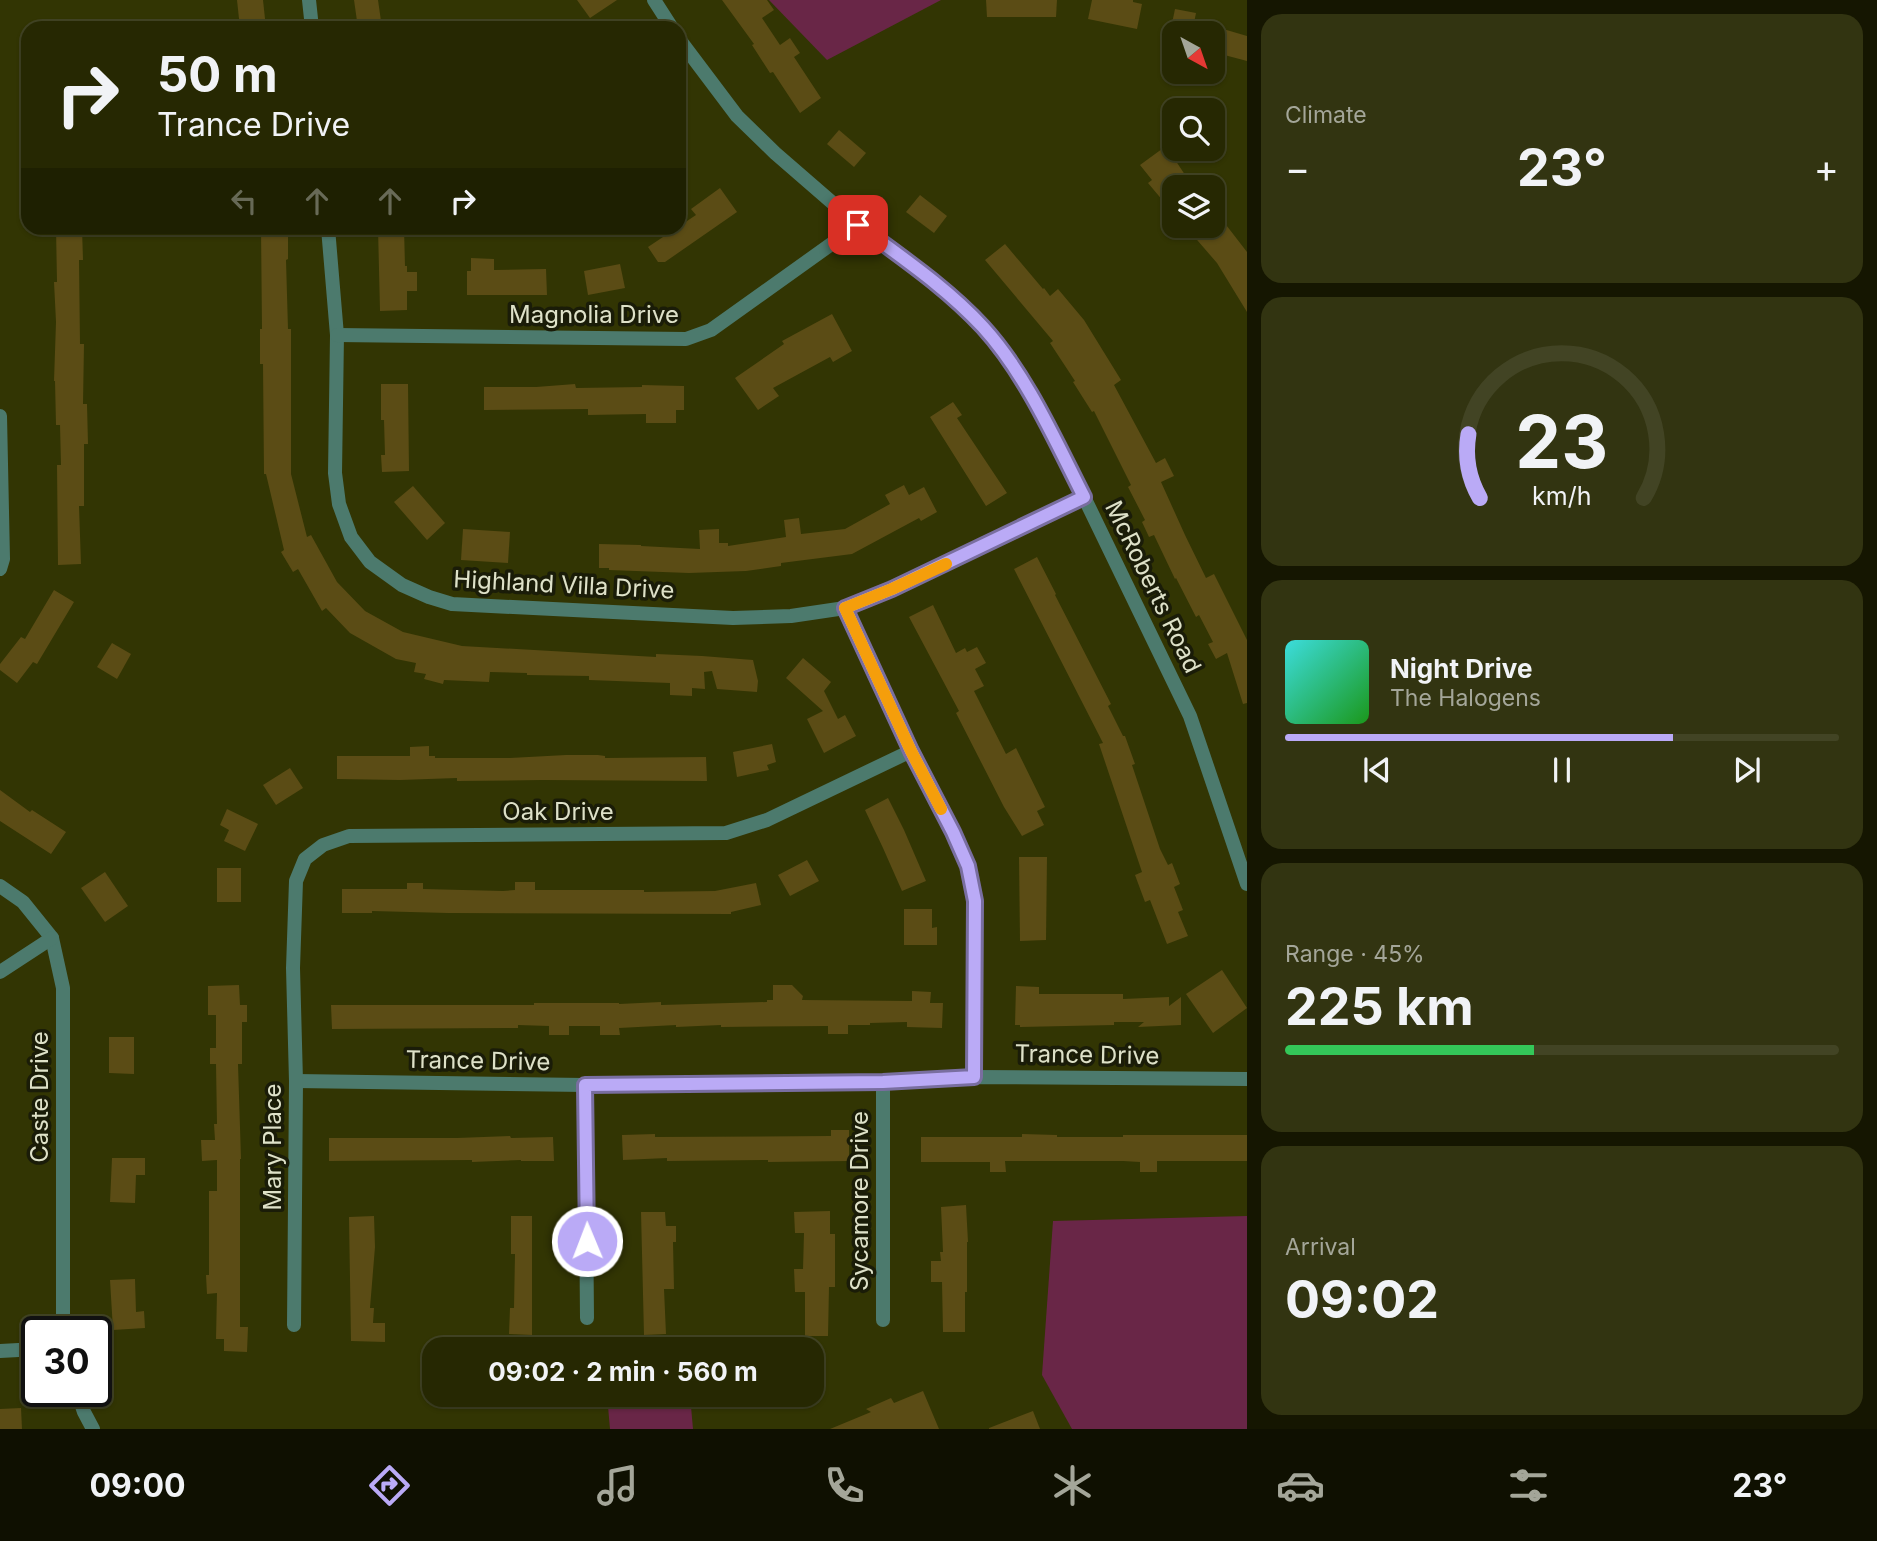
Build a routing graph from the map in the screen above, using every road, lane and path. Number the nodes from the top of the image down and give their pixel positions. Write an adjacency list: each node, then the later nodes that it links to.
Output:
1 (309, 0): 3 (street)
2 (654, 0): 4 (street)
3 (311, 21)
4 (667, 21)
5 (686, 48): 6 (street, McRoberts Road)
6 (858, 225): 8 (street, Magnolia Drive); 10 (street, McRoberts Road)
7 (329, 235): 8 (street, Highland Villa Drive)
8 (337, 335): 12 (street, Highland Villa Drive)
9 (0, 416): 11 (street)
10 (1084, 497): 12 (street, Highland Villa Drive); 14 (street, McRoberts Road)
11 (0, 569)
12 (845, 608): 13 (street)
13 (911, 751): 17 (street, Oak Drive); 19 (street)
14 (1247, 884)
15 (0, 886): 16 (street, Caste Drive)
16 (52, 938): 18 (street); 24 (street, Caste Drive)
17 (293, 968): 21 (street, Mary Place)
18 (0, 972)
19 (974, 1077): 20 (street, Trance Drive); 22 (street, Trance Drive)
20 (1247, 1079)
21 (296, 1082): 23 (street, Trance Drive); 27 (street, Mary Place)
22 (883, 1082): 23 (street, Trance Drive); 26 (street, Sycamore Drive)
23 (585, 1085): 25 (street)
24 (63, 1316)
25 (587, 1318)
26 (883, 1320)
27 (294, 1325)
28 (21, 1350): 29 (street)
29 (0, 1351)
30 (82, 1407): 31 (street)
31 (93, 1429)

